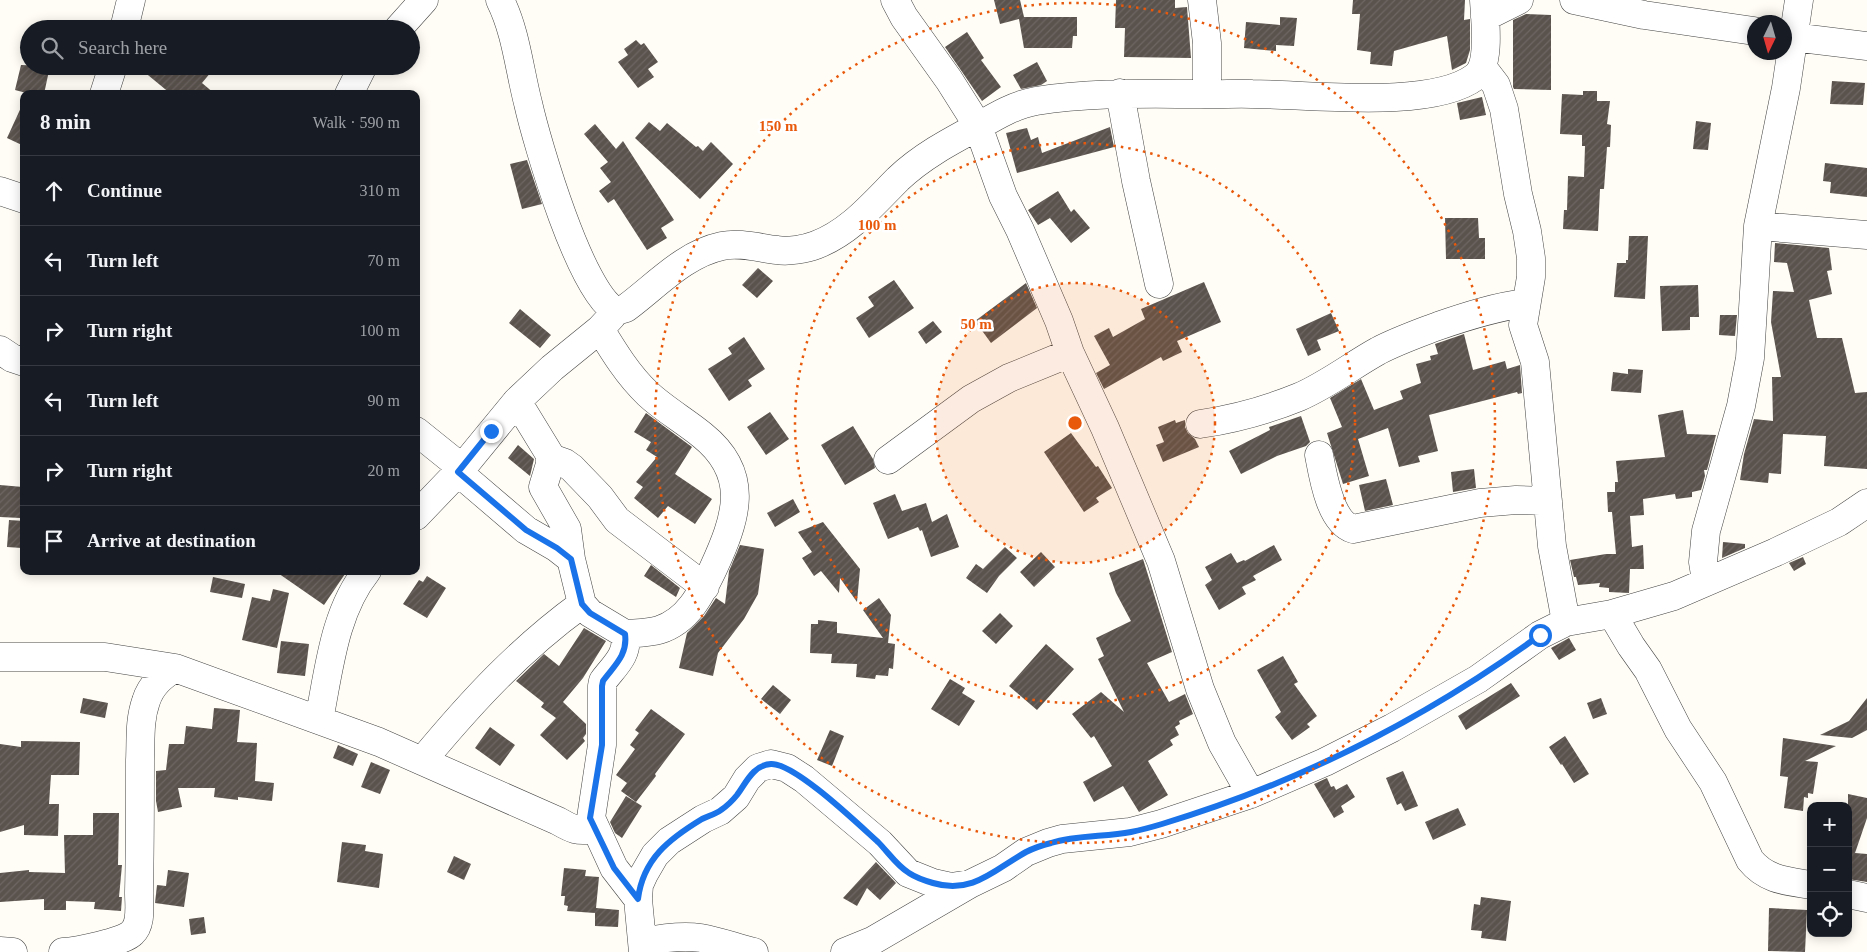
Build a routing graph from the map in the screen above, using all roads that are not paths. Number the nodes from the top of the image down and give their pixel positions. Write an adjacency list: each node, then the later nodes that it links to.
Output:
1 (131, 0): 10 (street)
2 (424, 0): 11 (street)
3 (500, 0): 31 (street)
4 (895, 0): 24 (street)
5 (1202, 0): 23 (street)
6 (1519, 0): 9 (street)
7 (1574, 0): 13 (street)
8 (1799, 0): 12 (street)
9 (1484, 8): 17 (street)
10 (126, 20)
11 (406, 20)
12 (1792, 25)
13 (1747, 30)
14 (1792, 36): 15 (street)
15 (1867, 46)
16 (1788, 60): 27 (street)
17 (1483, 68): 23 (street); 30 (street)
18 (110, 75): 20 (street)
19 (358, 75): 21 (street)
20 (105, 90)
21 (351, 90)
22 (1120, 93): 23 (street); 24 (street); 29 (street)
23 (1207, 94)
24 (978, 126): 31 (street); 33 (street)
25 (0, 191): 26 (street)
26 (20, 198)
27 (1758, 226): 28 (street); 47 (street)
28 (1867, 235)
29 (1159, 284)
30 (1526, 303): 36 (street); 42 (street)
31 (608, 320): 35 (street); 48 (street)
32 (0, 350): 34 (street)
33 (1070, 353): 40 (street); 57 (street)
34 (20, 361)
35 (517, 401): 39 (street); 41 (street)
36 (1200, 424)
37 (420, 435): 41 (street)
38 (1319, 455): 42 (street)
39 (551, 458): 45 (street); 48 (street)
40 (888, 460)
41 (460, 470): 44 (street); 45 (street)
42 (1548, 501): 51 (street)
43 (1867, 503): 47 (street)
44 (420, 512)
45 (571, 559): 49 (street)
46 (365, 575): 55 (street)
47 (1706, 581): 50 (street)
48 (705, 587): 52 (street)
49 (582, 604): 52 (street); 56 (street)
50 (1612, 614): 51 (street); 60 (street)
51 (1566, 622): 57 (street)
52 (625, 634): 58 (street)
53 (0, 657): 54 (street)
54 (175, 668): 55 (street); 67 (street)
55 (319, 720): 56 (street)
56 (423, 760): 58 (street)
57 (1252, 794): 59 (street)
58 (594, 829): 63 (street)
59 (970, 884): 63 (street); 69 (street)
60 (1807, 884)
61 (1852, 895): 62 (street)
62 (1867, 898)
63 (638, 899): 64 (street)
64 (643, 947): 68 (street)
65 (0, 951): 66 (street)
66 (13, 952)
67 (63, 952)
68 (754, 952)
69 (845, 952)

